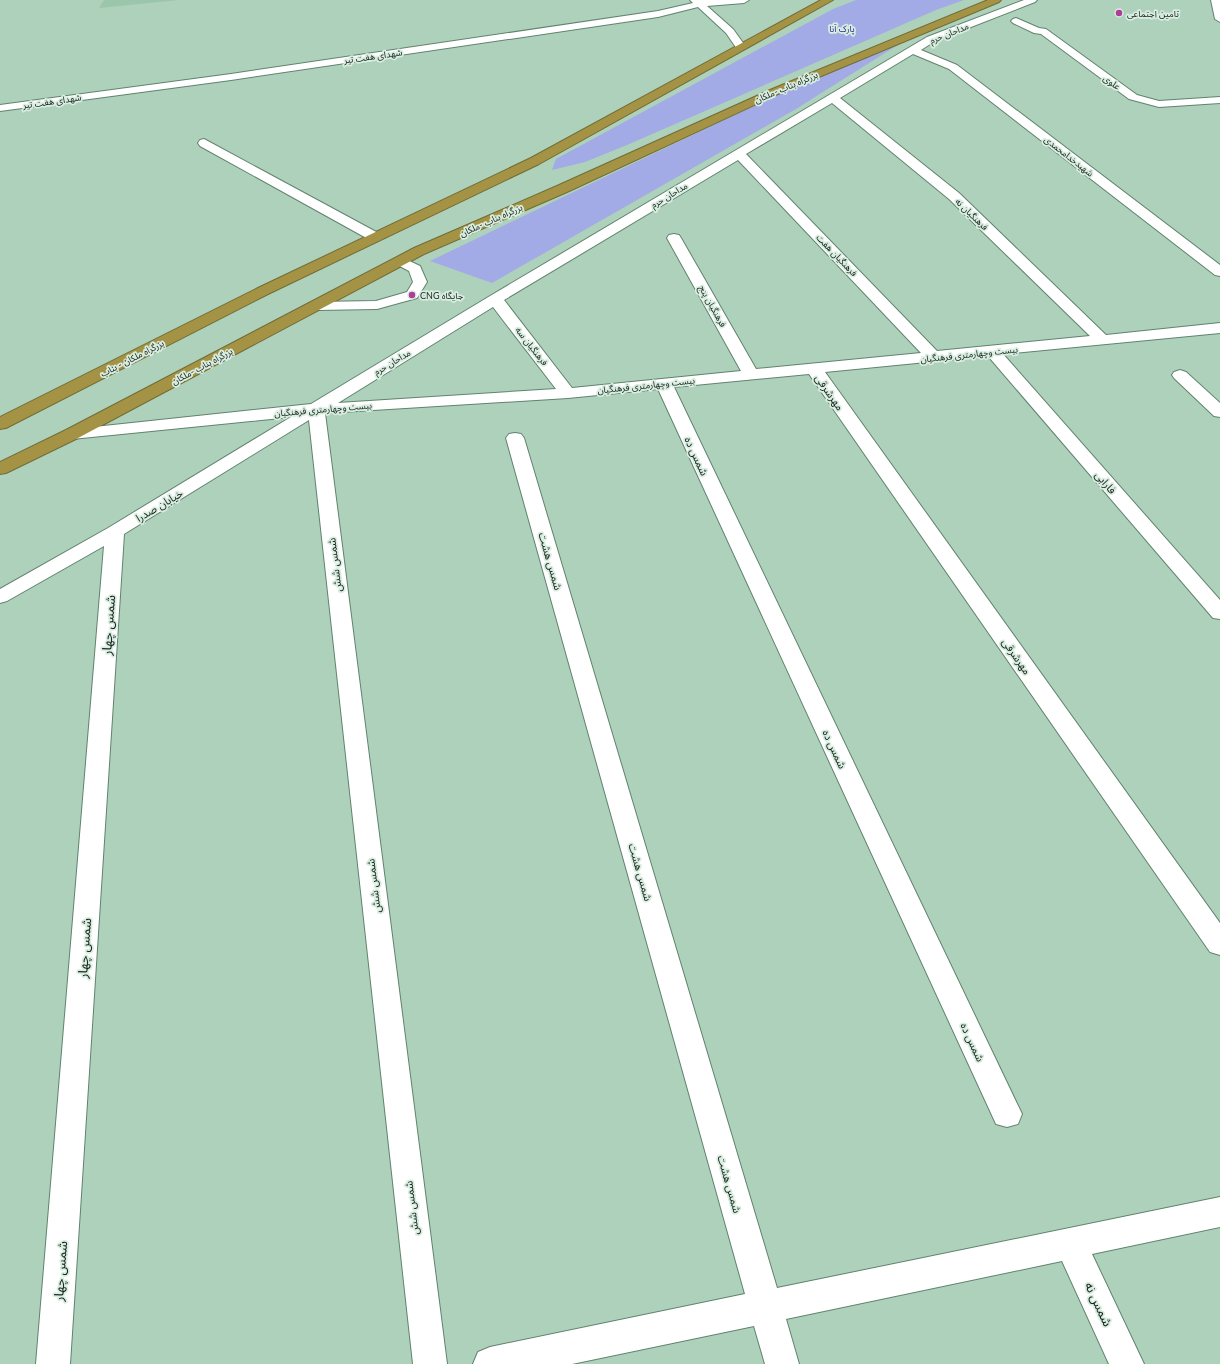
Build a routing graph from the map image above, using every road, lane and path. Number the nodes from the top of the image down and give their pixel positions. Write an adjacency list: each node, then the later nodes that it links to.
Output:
1 (743, 0): 2 (street, شهدای هفت تیر); 7 (street, شهدای هفت تیر); 9 (street)
2 (752, 0)
3 (828, 0): 12 (highway)
4 (996, 0): 21 (highway, بزرگراه بناب -ملکان)
5 (1032, 0): 13 (street, مداحان حرم)
6 (1216, 0): 10 (street)
7 (697, 2): 8 (street, شهدای هفت تیر); 9 (street)
8 (658, 14): 9 (street); 16 (street, شهدای هفت تیر)
9 (715, 17): 12 (street)
10 (1220, 19)
11 (1016, 21): 15 (street, علوی)
12 (741, 47): 19 (highway)
13 (913, 50): 14 (street, مداحان حرم); 22 (street, شهیدخدامحمدی)
14 (834, 98): 18 (street, مداحان حرم); 26 (street, فرهنگیان نه)
15 (1220, 100)
16 (0, 108)
17 (204, 143): 19 (street)
18 (739, 154): 23 (street, مداحان حرم); 28 (street, فرهنگیان هفت)
19 (375, 237): 36 (highway, بزرگراه ملکان - بناب)
20 (674, 238): 30 (street, فرهنگیان پنج)
21 (401, 260): 24 (highway, بزرگراه بناب -ملکان); 24 (street)
22 (1220, 272)
23 (495, 299): 33 (street, فرهنگیان سه); 34 (street, مداحان حرم)
24 (317, 306): 37 (highway, بزرگراه بناب -ملکان)
25 (1220, 328): 26 (street, بیست وچهارمتری فرهنگیان)
26 (1103, 340): 27 (street, بیست وچهارمتری فرهنگیان)
27 (992, 351): 28 (street, بیست وچهارمتری فرهنگیان); 42 (street, فارابی)
28 (934, 357): 29 (street, بیست وچهارمتری فرهنگیان)
29 (814, 369): 30 (street, بیست وچهارمتری فرهنگیان); 43 (street, مهرشرقی)
30 (751, 375): 32 (street, بیست وچهارمتری فرهنگیان)
31 (1180, 375): 35 (street)
32 (664, 384): 33 (street, بیست وچهارمتری فرهنگیان); 44 (street, شمس ده)
33 (568, 393): 34 (street, بیست وچهارمتری فرهنگیان)
34 (316, 409): 37 (street, بیست وچهارمتری فرهنگیان); 40 (street, خیابان صدرا); 49 (street, شمس شش)
35 (1220, 412)
36 (0, 424)
37 (72, 434): 39 (highway, بزرگراه بناب -ملکان)
38 (516, 438): 47 (street, شمس هشت)
39 (0, 469)
40 (115, 532): 41 (street, خیابان صدرا); 48 (street, شمس چهار)
41 (0, 597)
42 (1220, 613)
43 (1220, 944)
44 (1007, 1114)
45 (1220, 1212): 46 (street)
46 (1070, 1243): 47 (street); 52 (street, شمس نه)
47 (766, 1307): 50 (street); 51 (street, شمس هشت)
48 (53, 1364)
49 (430, 1364)
50 (490, 1364)
51 (782, 1364)
52 (1127, 1364)

